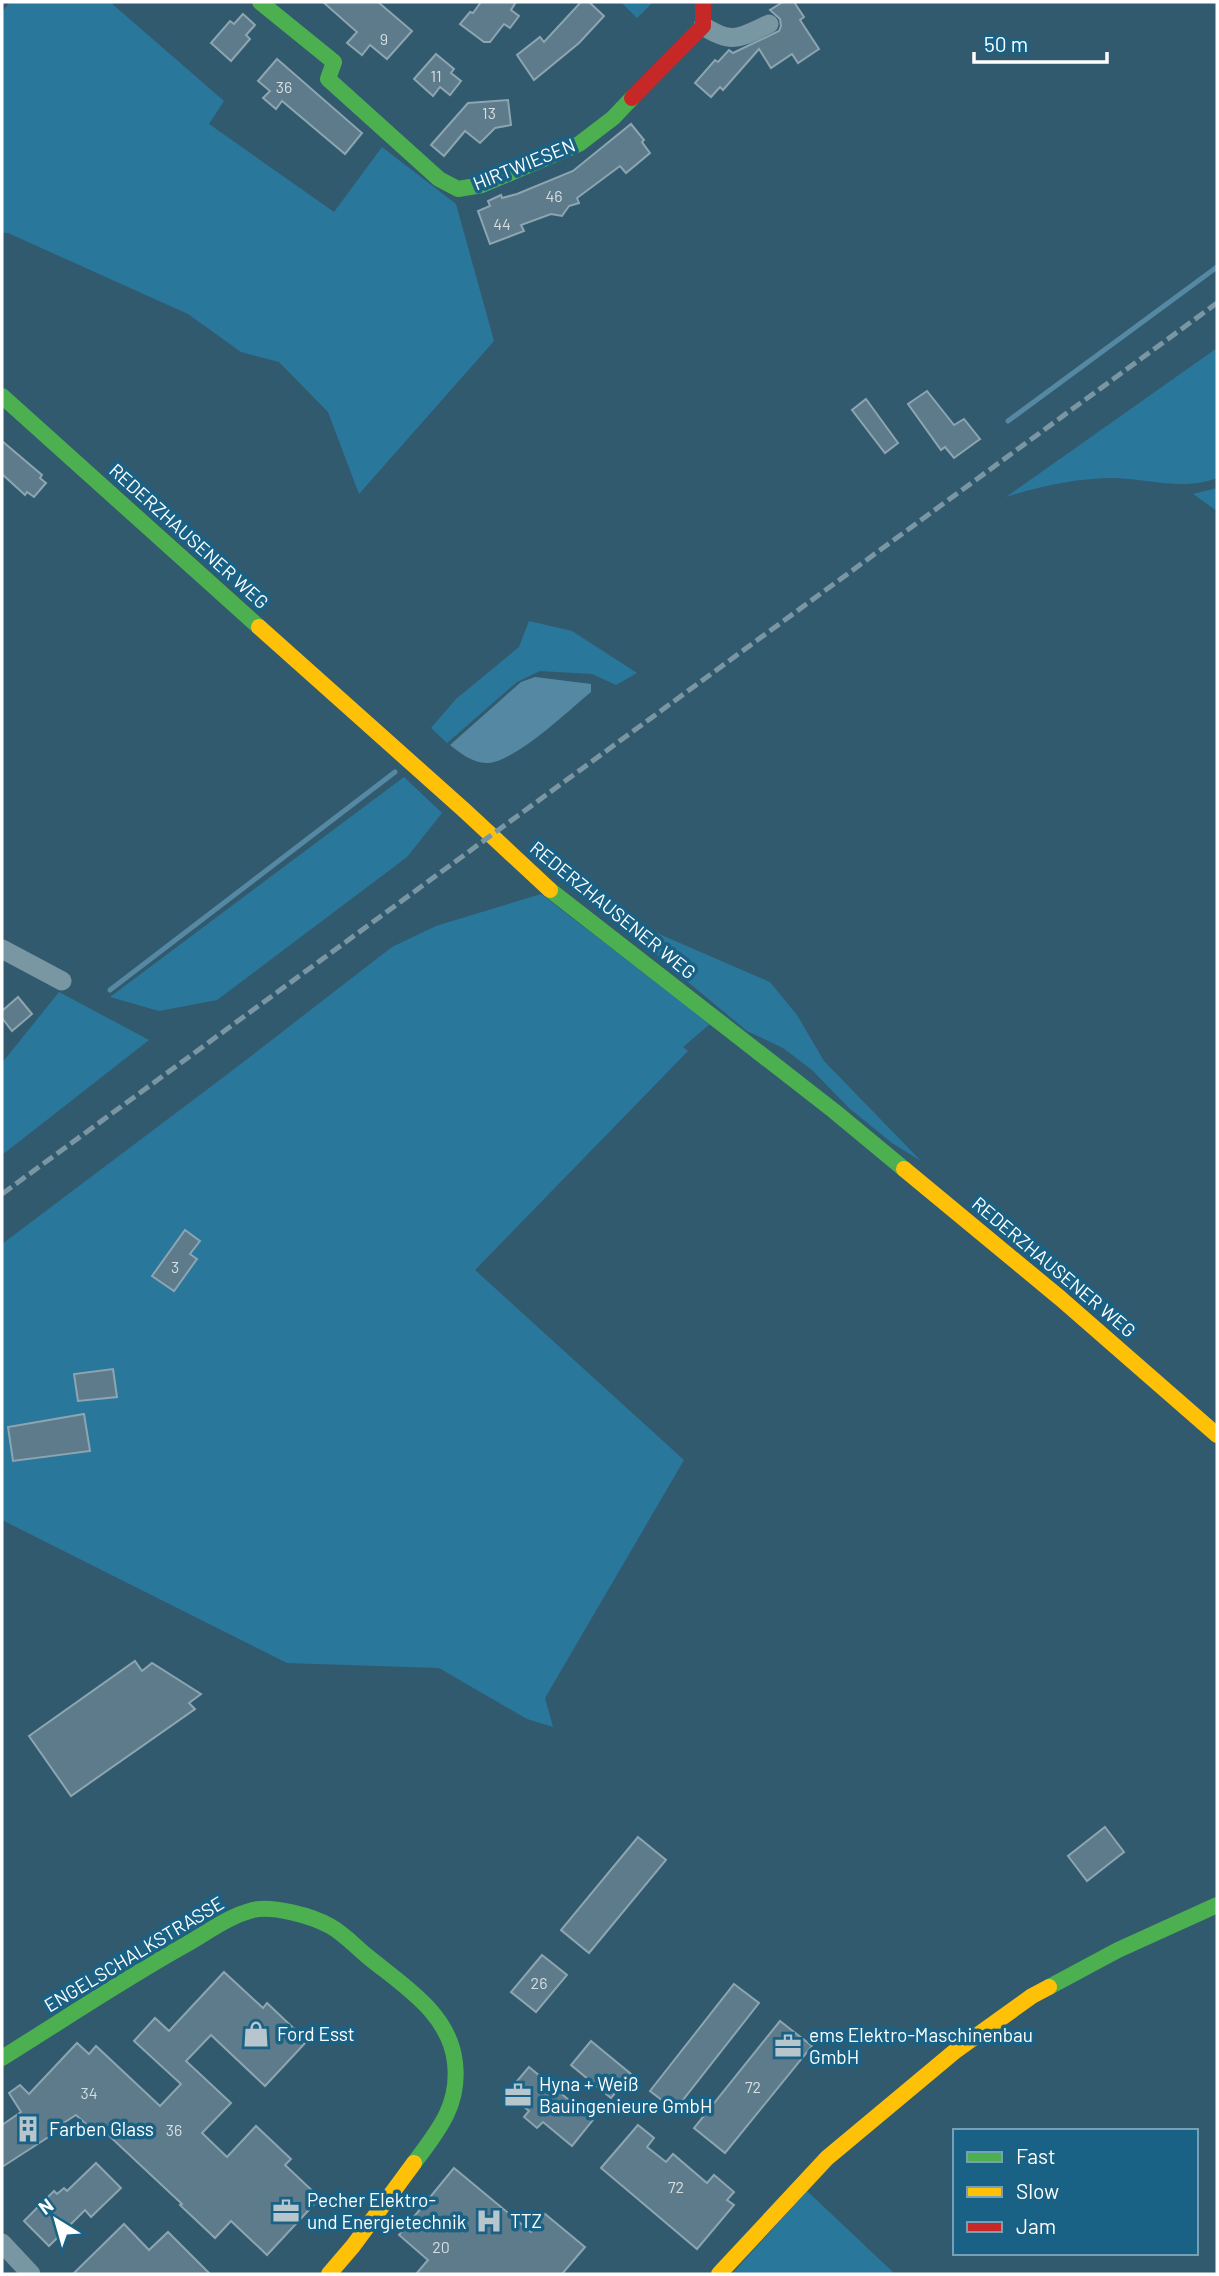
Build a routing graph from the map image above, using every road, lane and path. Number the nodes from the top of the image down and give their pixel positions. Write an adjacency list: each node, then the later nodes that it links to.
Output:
1 (260, 2): 4 (street, HIRTWIESEN)
2 (703, 2): 4 (street)
3 (769, 24): 4 (street)
4 (703, 26)
5 (2, 396): 8 (street, REDERZHAUSENER WEG)
6 (2, 949): 7 (street)
7 (62, 981)
8 (1217, 1435)
9 (1217, 1905): 14 (street)
10 (2, 2058): 13 (street, ENGELSCHALKSTRASSE)
11 (2, 2243): 12 (street)
12 (31, 2274)
13 (329, 2274)
14 (719, 2274)

